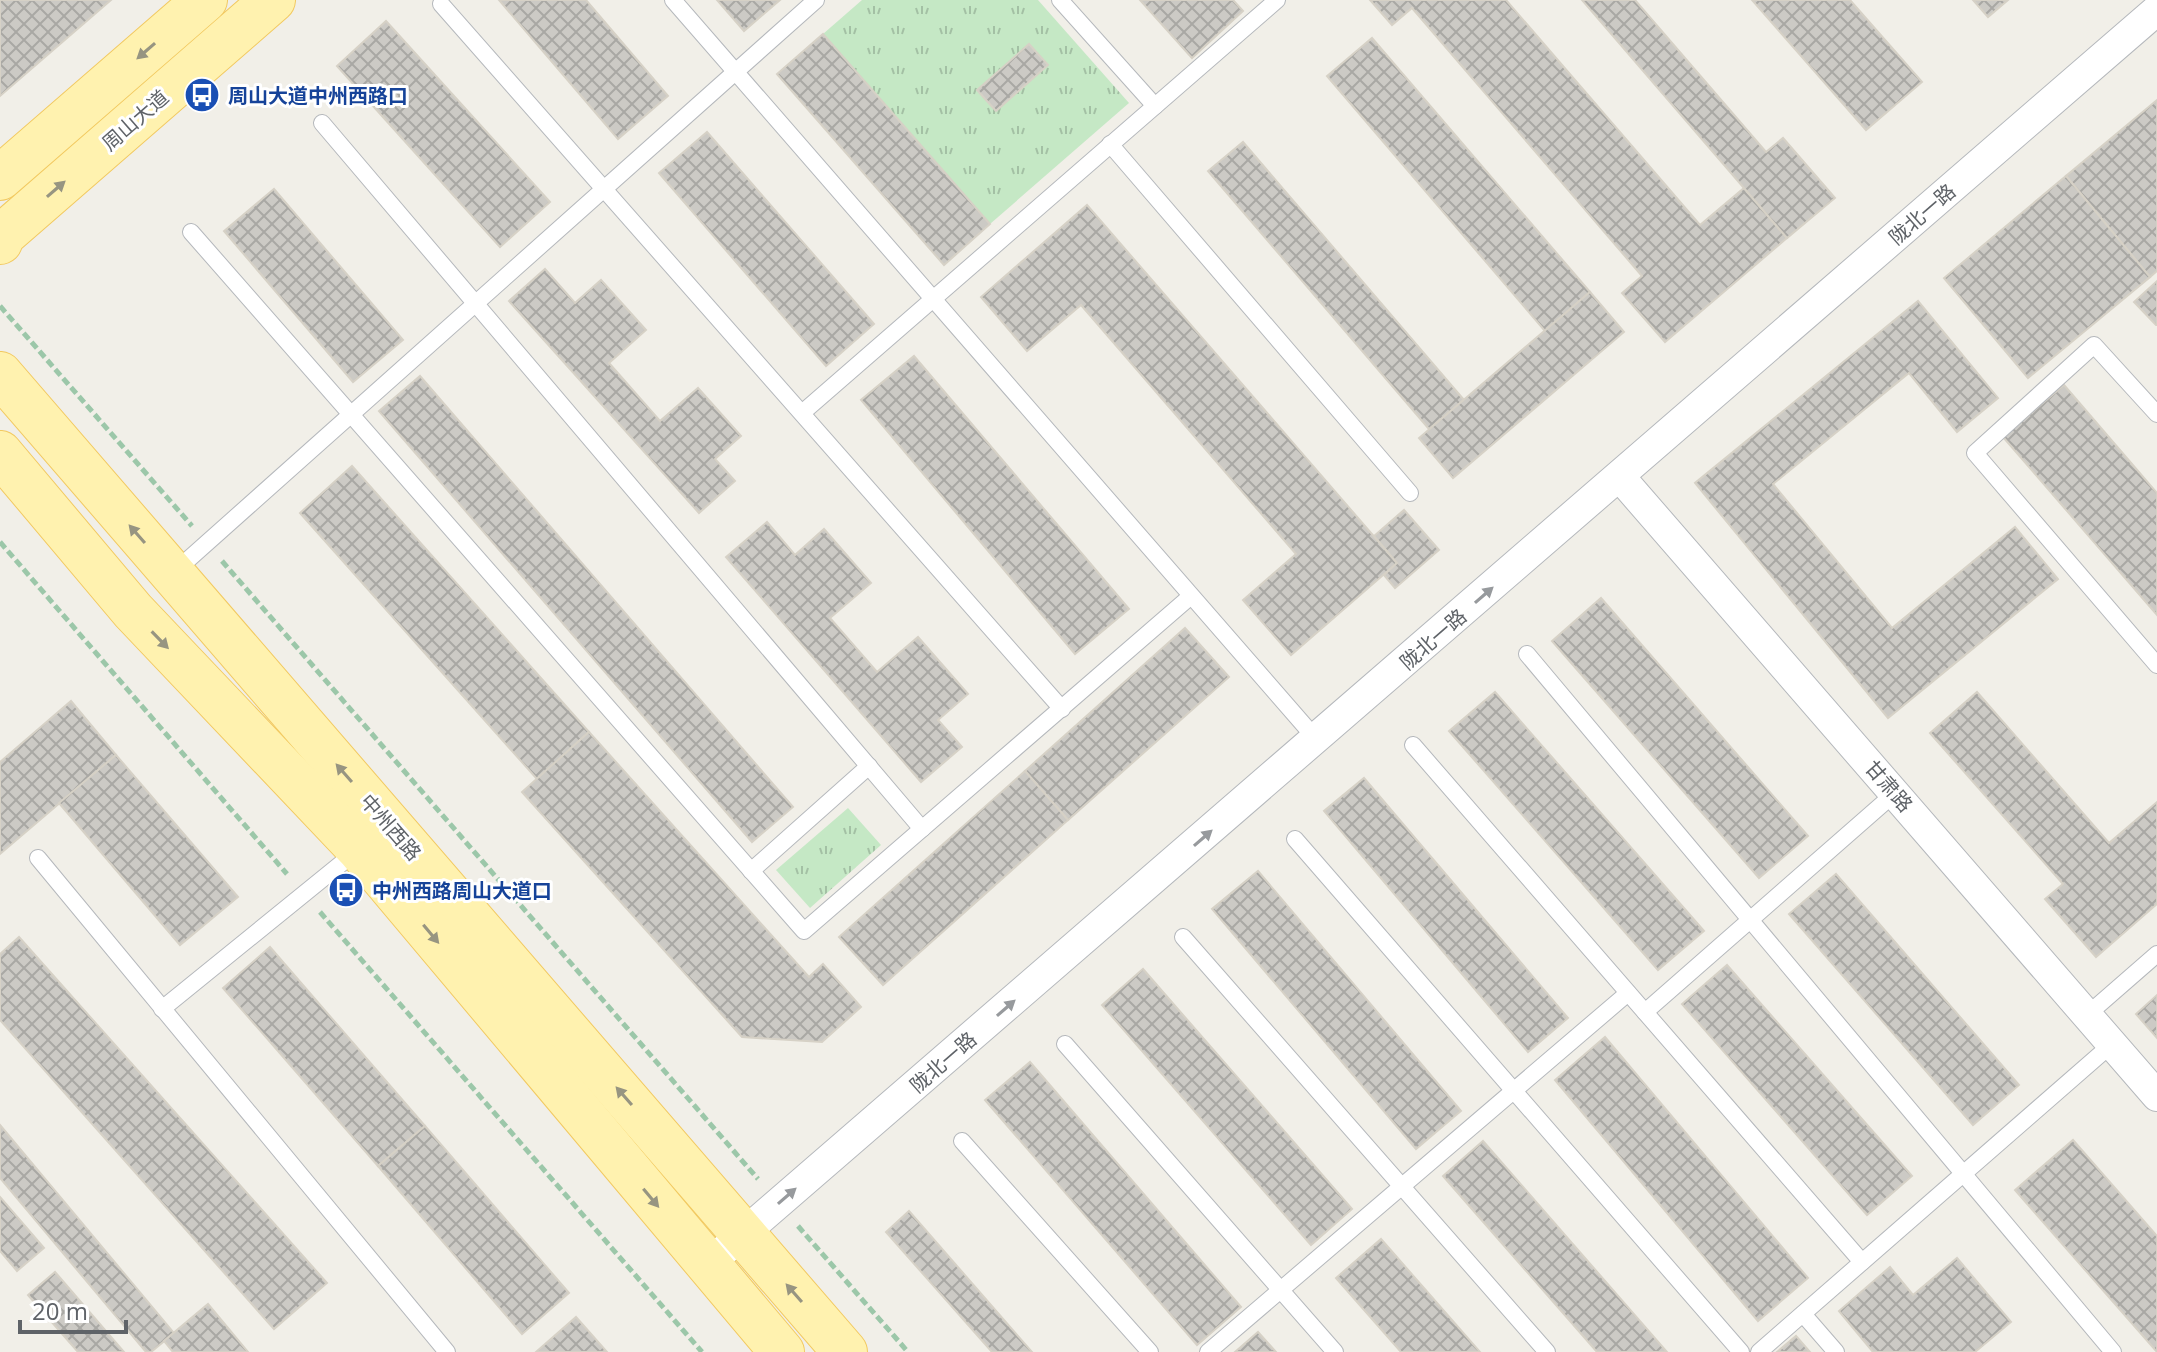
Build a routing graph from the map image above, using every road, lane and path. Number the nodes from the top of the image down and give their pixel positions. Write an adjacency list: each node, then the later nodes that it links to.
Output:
1 (205, 0): 13 (main road, one-way to 13)
2 (273, 0): 16 (main road, 周山大道, one-way to 2)
3 (673, 0): 9 (lane)
4 (816, 0): 9 (lane)
5 (1060, 0): 10 (lane)
6 (1277, 0): 10 (lane)
7 (441, 4): 14 (lane)
8 (2157, 10): 25 (street, 陇北一路)
9 (736, 72): 14 (lane); 17 (lane)
10 (1155, 106): 12 (lane)
11 (322, 123): 18 (lane)
12 (1110, 144): 17 (lane); 26 (lane)
13 (0, 178)
14 (604, 189): 18 (lane); 22 (lane)
15 (191, 232): 21 (lane)
16 (0, 242)
17 (933, 299): 22 (lane); 30 (lane)
18 (475, 303): 21 (lane); 36 (lane)
19 (0, 306): 28 (path)
20 (0, 374): 29 (main road, 中州西路, one-way to 20)
21 (352, 413): 28 (lane); 42 (lane)
22 (802, 413): 33 (lane)
23 (2157, 414): 32 (lane)
24 (0, 453): 40 (main road, 中州西路, one-way to 40)
25 (1620, 477): 34 (street, 陇北一路, one-way to 25); 37 (street, 甘肃路)
26 (1410, 493)
27 (0, 542): 43 (path)
28 (206, 543): 29 (lane); 58 (path)
29 (172, 574): 59 (main road, 中州西路, one-way to 29)
30 (1191, 596): 33 (lane); 34 (lane)
31 (1527, 654): 44 (lane)
32 (2157, 665)
33 (1062, 709): 38 (lane)
34 (1317, 740): 58 (street, 陇北一路, one-way to 34)
35 (1413, 745): 47 (lane)
36 (869, 766): 38 (lane); 42 (lane)
37 (1895, 793): 44 (lane); 50 (street, 甘肃路)
38 (922, 829): 42 (lane)
39 (1295, 839): 53 (lane)
40 (359, 849): 43 (lane); 61 (main road, 中州西路, one-way to 61)
41 (38, 858): 48 (lane)
42 (751, 871)
43 (304, 894): 48 (lane); 65 (path)
44 (1750, 920): 49 (lane); 56 (lane)
45 (1183, 937): 57 (lane)
46 (2157, 954): 50 (lane)
47 (1628, 993): 49 (lane); 53 (lane)
48 (162, 1009): 64 (lane)
49 (1645, 1012): 60 (lane)
50 (2087, 1015): 52 (street, 甘肃路)
51 (1065, 1044): 62 (lane)
52 (2112, 1044): 54 (street, 甘肃路); 56 (lane)
53 (1513, 1091): 57 (lane); 73 (lane)
54 (2157, 1096)
55 (962, 1141): 69 (lane)
56 (1963, 1174): 60 (lane); 76 (lane)
57 (1401, 1186): 62 (lane); 72 (lane)
58 (779, 1203): 59 (street, 陇北一路); 68 (path)
59 (743, 1234): 61 (street, 陇北一路); 67 (main road, 中州西路, one-way to 59)
60 (1862, 1262): 63 (lane)
61 (707, 1265): 66 (main road, 中州西路)
62 (1280, 1290): 70 (lane); 71 (lane)
63 (1803, 1314): 74 (lane); 75 (lane)
64 (447, 1352)
65 (702, 1352)
66 (782, 1352)
67 (845, 1352)
68 (908, 1352)
69 (1150, 1352)
70 (1208, 1352)
71 (1335, 1352)
72 (1547, 1352)
73 (1741, 1352)
74 (1759, 1352)
75 (1836, 1352)
76 (2113, 1352)

